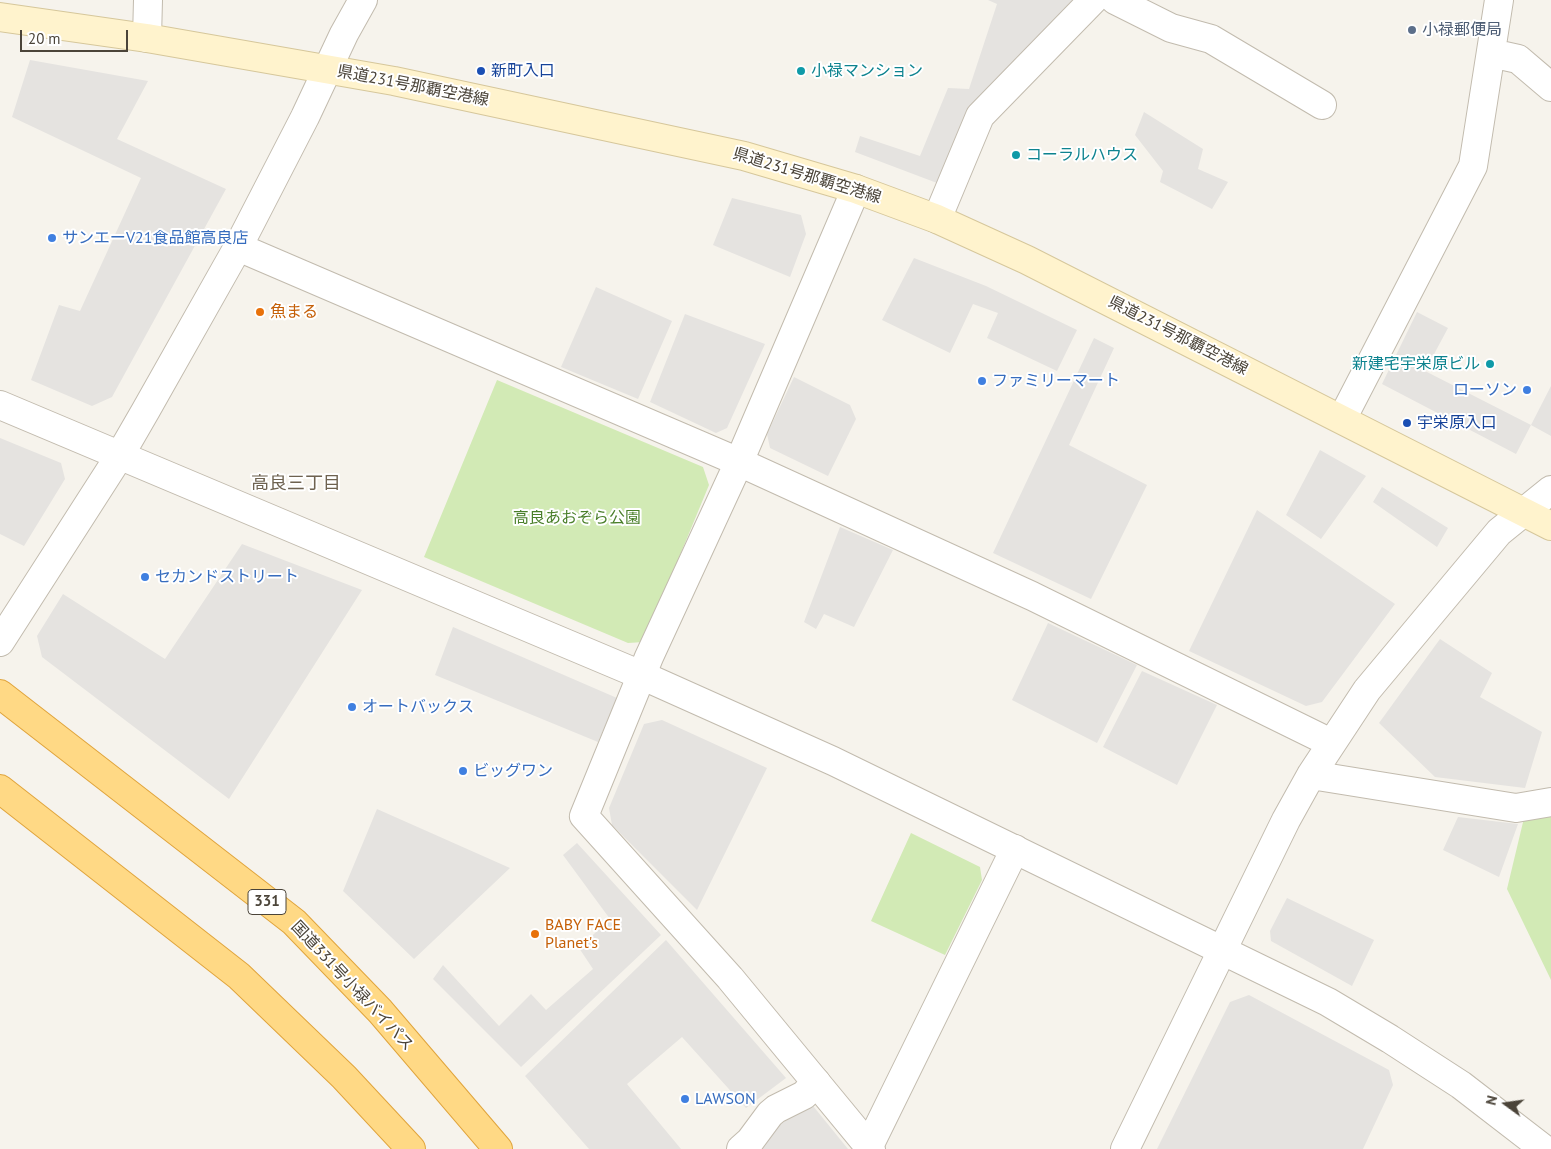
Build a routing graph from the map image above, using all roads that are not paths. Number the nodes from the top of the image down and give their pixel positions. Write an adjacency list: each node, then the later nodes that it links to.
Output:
1 (148, 0): 7 (street)
2 (362, 0): 9 (street)
3 (1093, 0): 13 (street)
4 (1115, 0): 11 (street)
5 (1500, 0): 8 (street)
6 (0, 16): 7 (main road, 県道231号那覇空港線)
7 (147, 38): 9 (main road, 県道231号那覇空港線)
8 (1491, 53): 10 (street); 16 (street)
9 (328, 69): 12 (main road, 県道231号那覇空港線); 14 (street)
10 (1551, 87)
11 (1322, 105)
12 (856, 189): 13 (main road, 県道231号那覇空港線); 18 (street)
13 (937, 219): 16 (main road, 県道231号那覇空港線)
14 (238, 247): 17 (street); 18 (street)
15 (0, 405): 17 (street)
16 (1342, 419): 20 (main road, 県道231号那覇空港線)
17 (120, 454): 22 (street); 23 (street)
18 (739, 462): 23 (street); 25 (street)
19 (1551, 490): 20 (street)
20 (1524, 512): 21 (main road, 県道231号那覇空港線); 25 (street)
21 (1551, 526)
22 (0, 642)
23 (641, 675): 29 (street); 31 (street)
24 (0, 694): 34 (highway, 国道331号小禄バイパス / 331)
25 (1331, 743): 26 (street)
26 (1310, 775): 28 (street); 30 (street)
27 (0, 790): 33 (highway)
28 (1551, 802)
29 (1015, 849): 30 (street); 32 (street)
30 (1223, 950): 36 (street); 37 (street)
31 (816, 1082): 32 (street); 35 (street)
32 (870, 1148)
33 (411, 1149)
34 (498, 1149)
35 (741, 1149)
36 (1125, 1149)
37 (1544, 1149)

